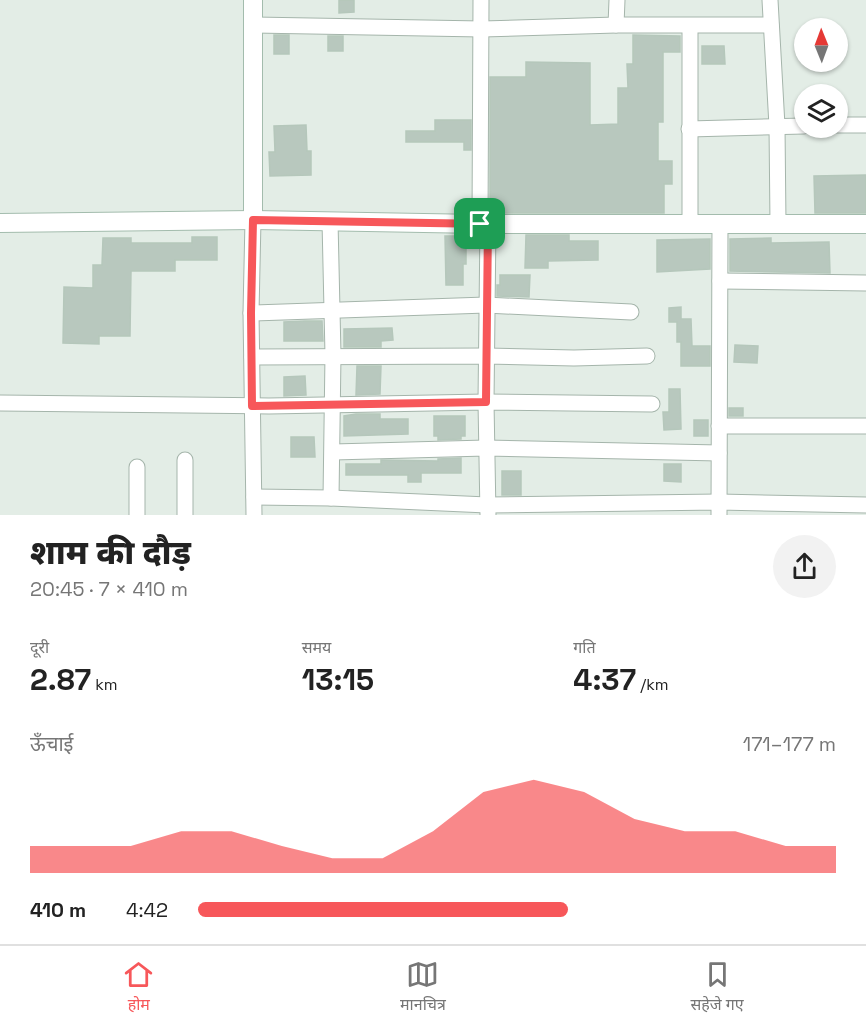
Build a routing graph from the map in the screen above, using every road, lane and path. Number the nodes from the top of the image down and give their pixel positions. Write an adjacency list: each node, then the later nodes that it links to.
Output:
1 (253, 0): 5 (street)
2 (481, 0): 9 (street)
3 (617, 0): 6 (street)
4 (770, 0): 7 (street)
5 (254, 25): 9 (street); 15 (street)
6 (616, 25): 8 (street); 9 (street)
7 (771, 25): 8 (street); 12 (street)
8 (690, 26): 14 (street)
9 (482, 29): 18 (street)
10 (848, 125): 11 (street)
11 (866, 125)
12 (777, 126): 13 (street); 14 (street); 21 (street)
13 (794, 126)
14 (689, 129): 19 (street)
15 (253, 220): 16 (street); 17 (street); 28 (street)
16 (330, 221): 18 (street); 26 (street)
17 (0, 223)
18 (484, 224): 19 (street); 25 (street)
19 (690, 224): 20 (street)
20 (720, 224): 21 (street); 23 (street)
21 (778, 224): 22 (street)
22 (866, 224)
23 (720, 281): 24 (street); 38 (street)
24 (866, 283)
25 (486, 305): 26 (street); 27 (street); 30 (street)
26 (332, 311): 28 (street); 29 (street)
27 (631, 312)
28 (251, 313): 32 (street)
29 (333, 355): 30 (street); 32 (street); 36 (street)
30 (486, 356): 31 (street); 33 (street)
31 (647, 356)
32 (252, 357): 37 (street)
33 (486, 402): 35 (street); 36 (street); 40 (street)
34 (0, 403): 37 (street)
35 (652, 404)
36 (333, 405): 37 (street); 41 (street)
37 (252, 406): 45 (street)
38 (719, 426): 39 (street); 42 (street)
39 (866, 426)
40 (486, 448): 41 (street); 42 (street); 52 (street)
41 (333, 452): 46 (street)
42 (719, 453): 48 (street)
43 (185, 460): 54 (street)
44 (137, 467): 53 (street)
45 (254, 497): 46 (street); 55 (street)
46 (331, 498): 52 (street)
47 (866, 505): 48 (street)
48 (719, 508): 51 (street)
49 (543, 509): 50 (street); 52 (street)
50 (593, 509): 51 (street)
51 (637, 509)
52 (488, 510)
53 (137, 515)
54 (185, 515)
55 (254, 515)

